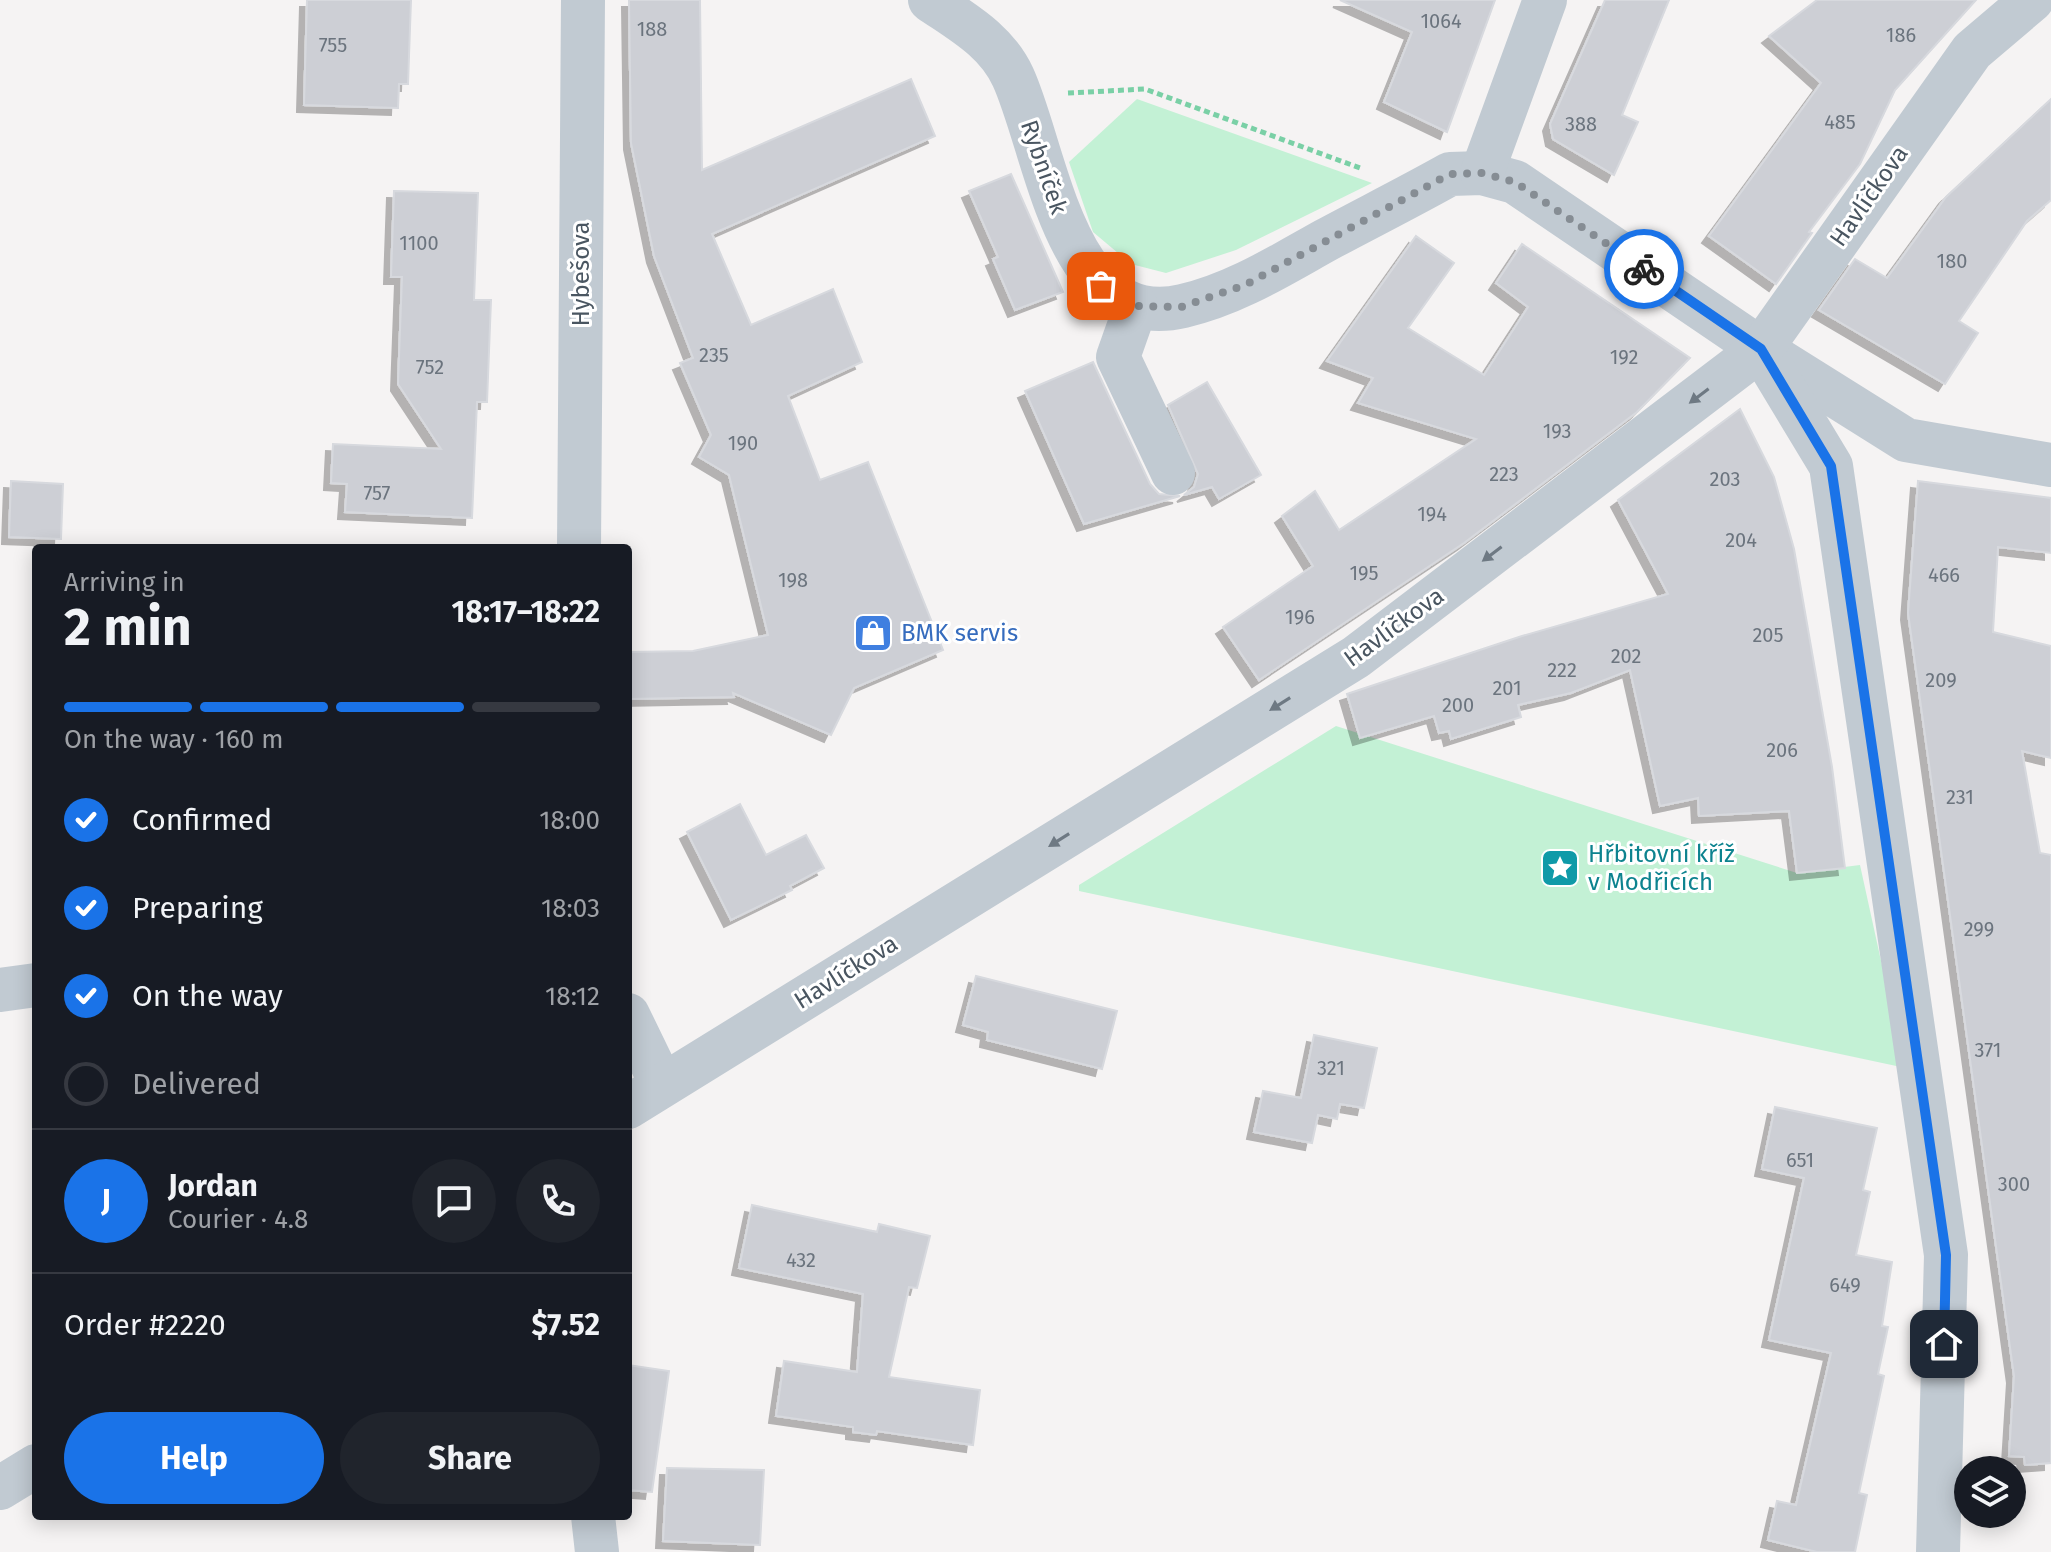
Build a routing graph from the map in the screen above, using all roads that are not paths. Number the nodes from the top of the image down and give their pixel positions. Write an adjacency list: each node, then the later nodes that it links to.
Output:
1 (583, 0): 10 (street, Hybešova)
2 (930, 0): 6 (street, Rybníček)
3 (1545, 0): 5 (street)
4 (2032, 0): 7 (street, Havlíčkova)
5 (1482, 173): 6 (street); 7 (street)
6 (1119, 296): 9 (street)
7 (1761, 349): 8 (street); 14 (street, Havlíčkova, one-way to 14); 19 (street)
8 (2051, 465)
9 (1173, 473)
10 (579, 544)
11 (32, 986): 12 (street)
12 (0, 990)
13 (632, 1034): 14 (street)
14 (645, 1096)
15 (32, 1468): 16 (street)
16 (0, 1488)
17 (593, 1520): 18 (street)
18 (597, 1552)
19 (1938, 1552)

